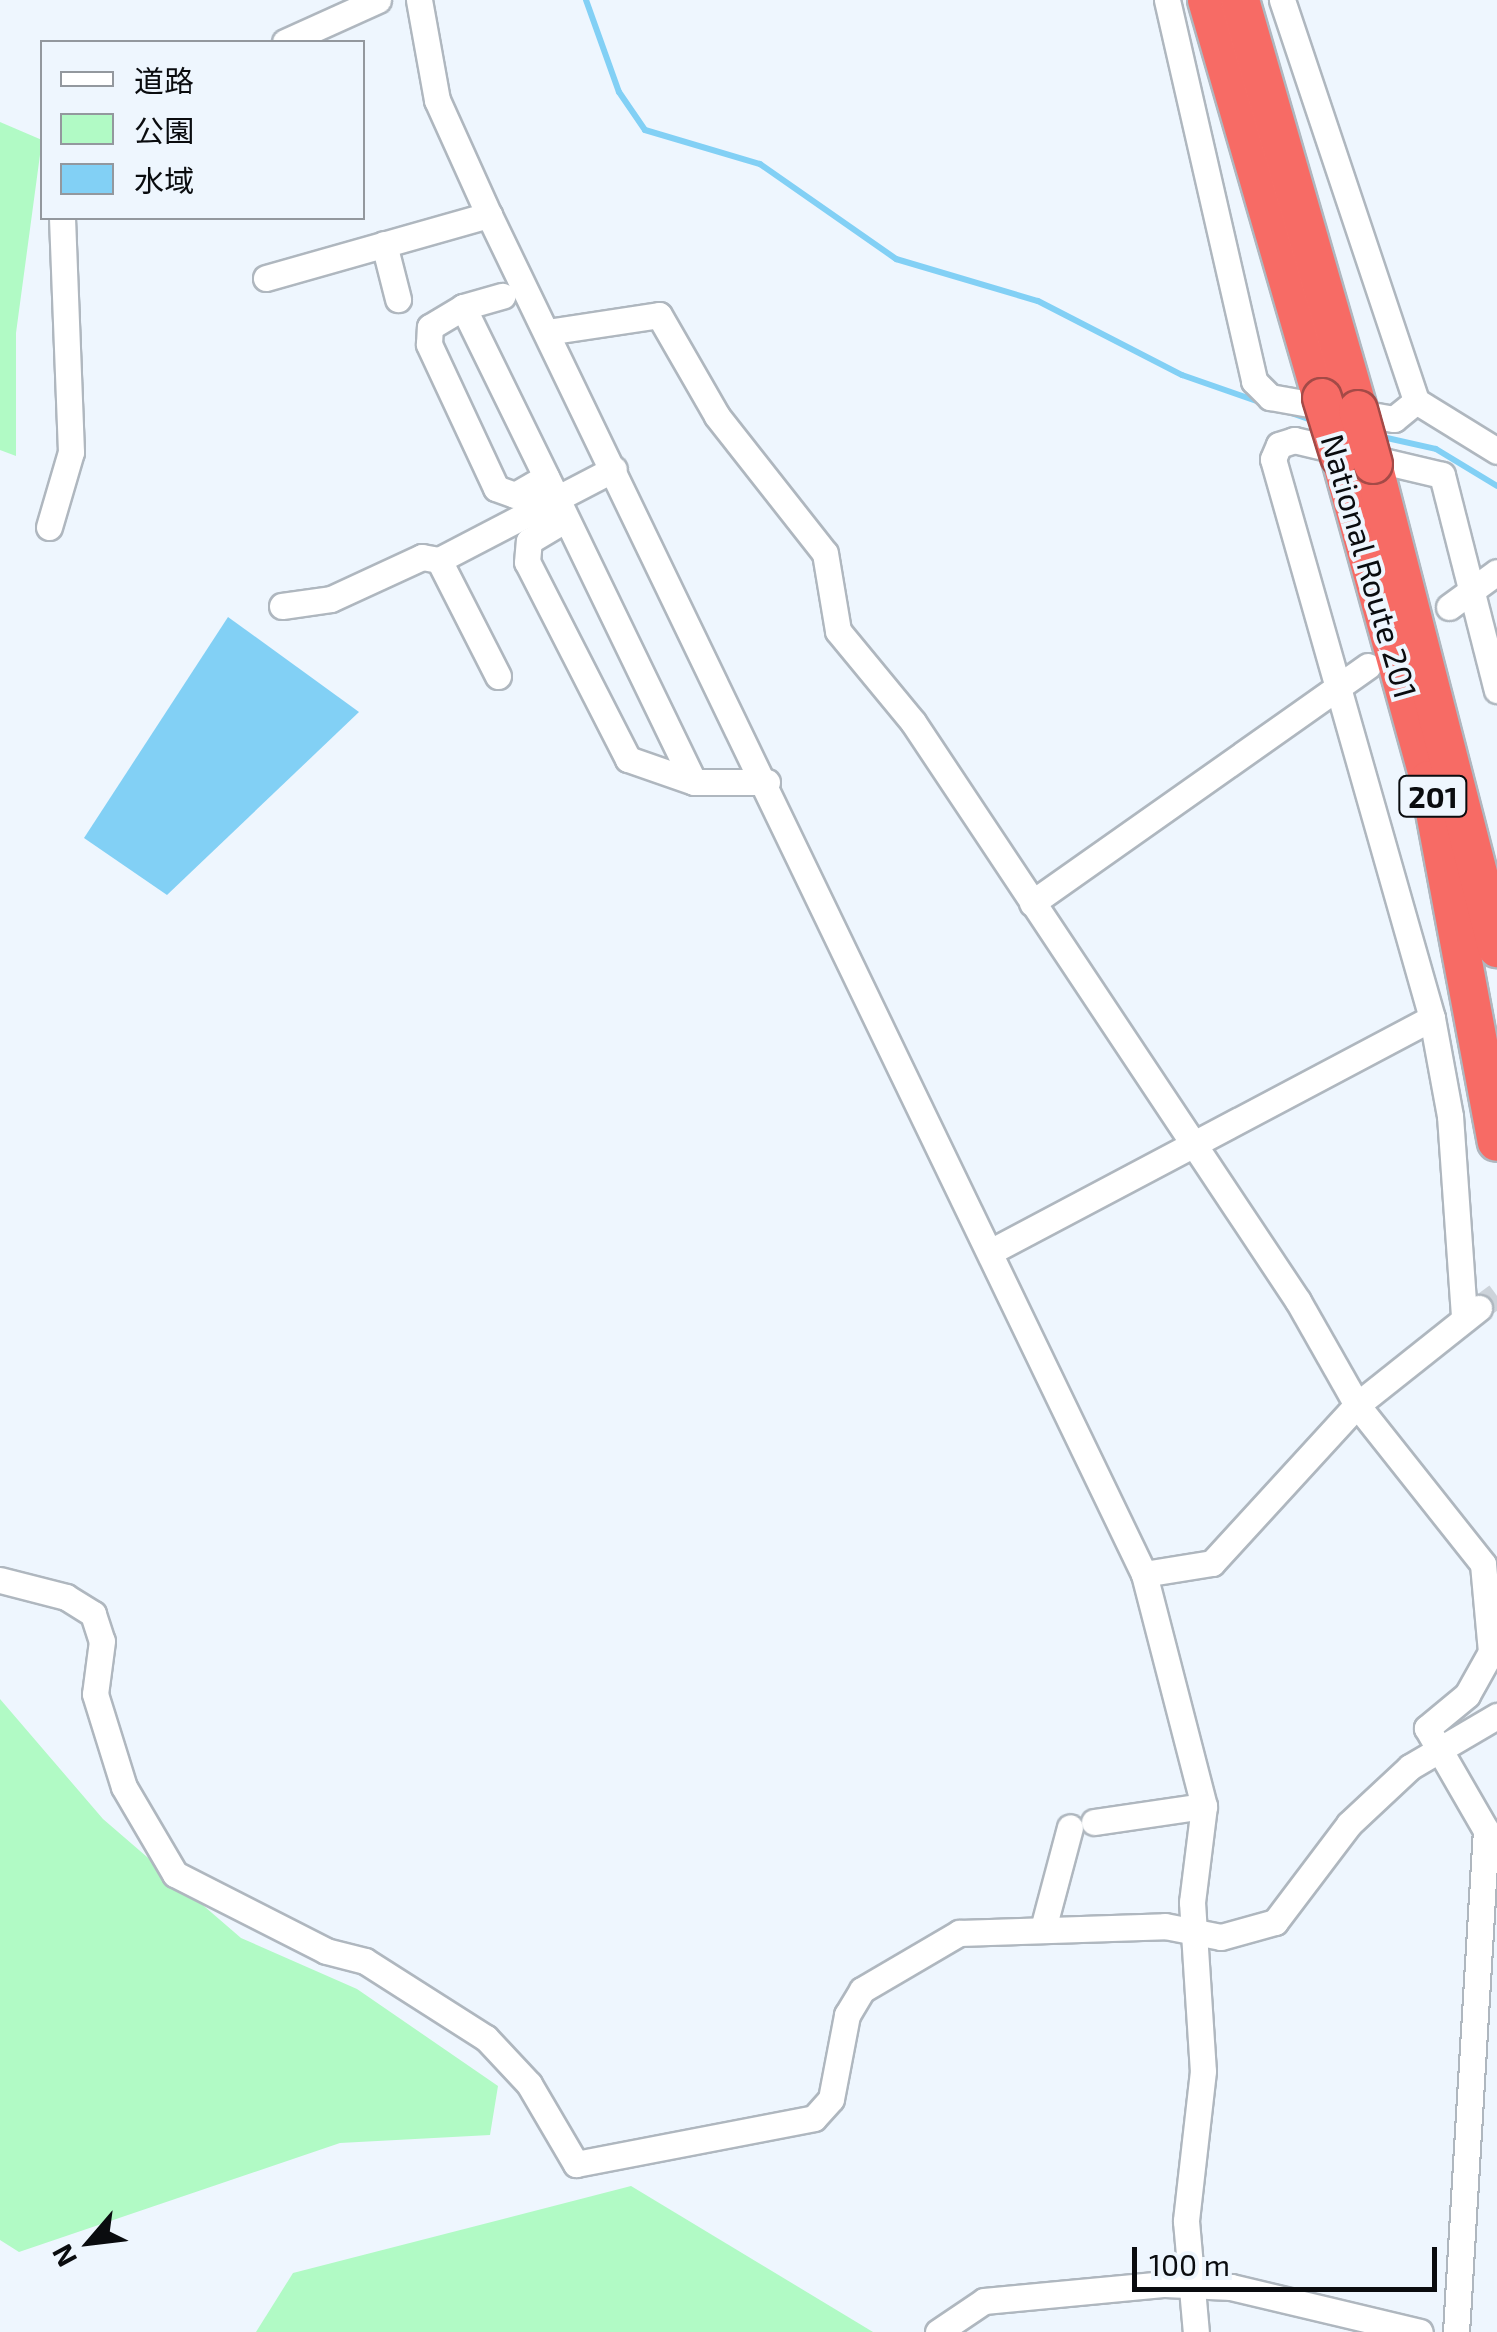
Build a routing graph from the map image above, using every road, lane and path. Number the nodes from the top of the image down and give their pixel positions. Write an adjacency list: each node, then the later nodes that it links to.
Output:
1 (378, 0): 7 (street)
2 (419, 0): 8 (street)
3 (1168, 0): 16 (street)
4 (1207, 0): 18 (highway, National Route 201 / 201, bridge)
5 (1240, 0): 18 (highway, National Route 201 / 201, bridge)
6 (1282, 0): 16 (street)
7 (290, 40)
8 (489, 214): 10 (street); 15 (street)
9 (62, 220): 21 (street)
10 (384, 244): 11 (street); 13 (street)
11 (266, 278)
12 (502, 296): 14 (street)
13 (398, 299)
14 (463, 307): 20 (street); 20 (street)
15 (548, 332): 19 (street); 33 (street)
16 (1416, 401): 17 (street)
17 (1497, 451)
18 (1357, 460): 34 (highway, National Route 201 / 201); 36 (highway, National Route 201 / 201)
19 (614, 469): 20 (street); 32 (street)
20 (556, 498): 22 (street); 31 (street); 31 (street)
21 (48, 528)
22 (439, 560): 25 (street); 28 (street)
23 (1497, 572): 24 (street)
24 (1472, 586): 26 (street); 29 (street); 30 (street)
25 (282, 606)
26 (1449, 607)
27 (1368, 666): 29 (street)
28 (498, 676)
29 (1338, 683): 33 (street); 35 (street)
30 (1497, 690)
31 (694, 782): 32 (street)
32 (767, 782): 38 (street)
33 (1032, 903): 37 (street)
34 (1497, 948)
35 (1432, 1018): 37 (street); 39 (street)
36 (1497, 1142)
37 (1197, 1149): 38 (street); 39 (street)
38 (990, 1252): 40 (street)
39 (1357, 1405): 40 (street); 43 (street)
40 (1144, 1574): 44 (street)
41 (0, 1580): 45 (street)
42 (1497, 1716): 43 (street)
43 (1439, 1752): 46 (street); 47 (street)
44 (1204, 1806): 45 (street); 46 (street)
45 (1044, 1925): 46 (street)
46 (1194, 1930): 48 (street)
47 (1487, 2000): 52 (street)
48 (1192, 2284): 49 (street); 50 (street); 51 (street)
49 (938, 2332)
50 (1196, 2332)
51 (1420, 2332)
52 (1456, 2332)

